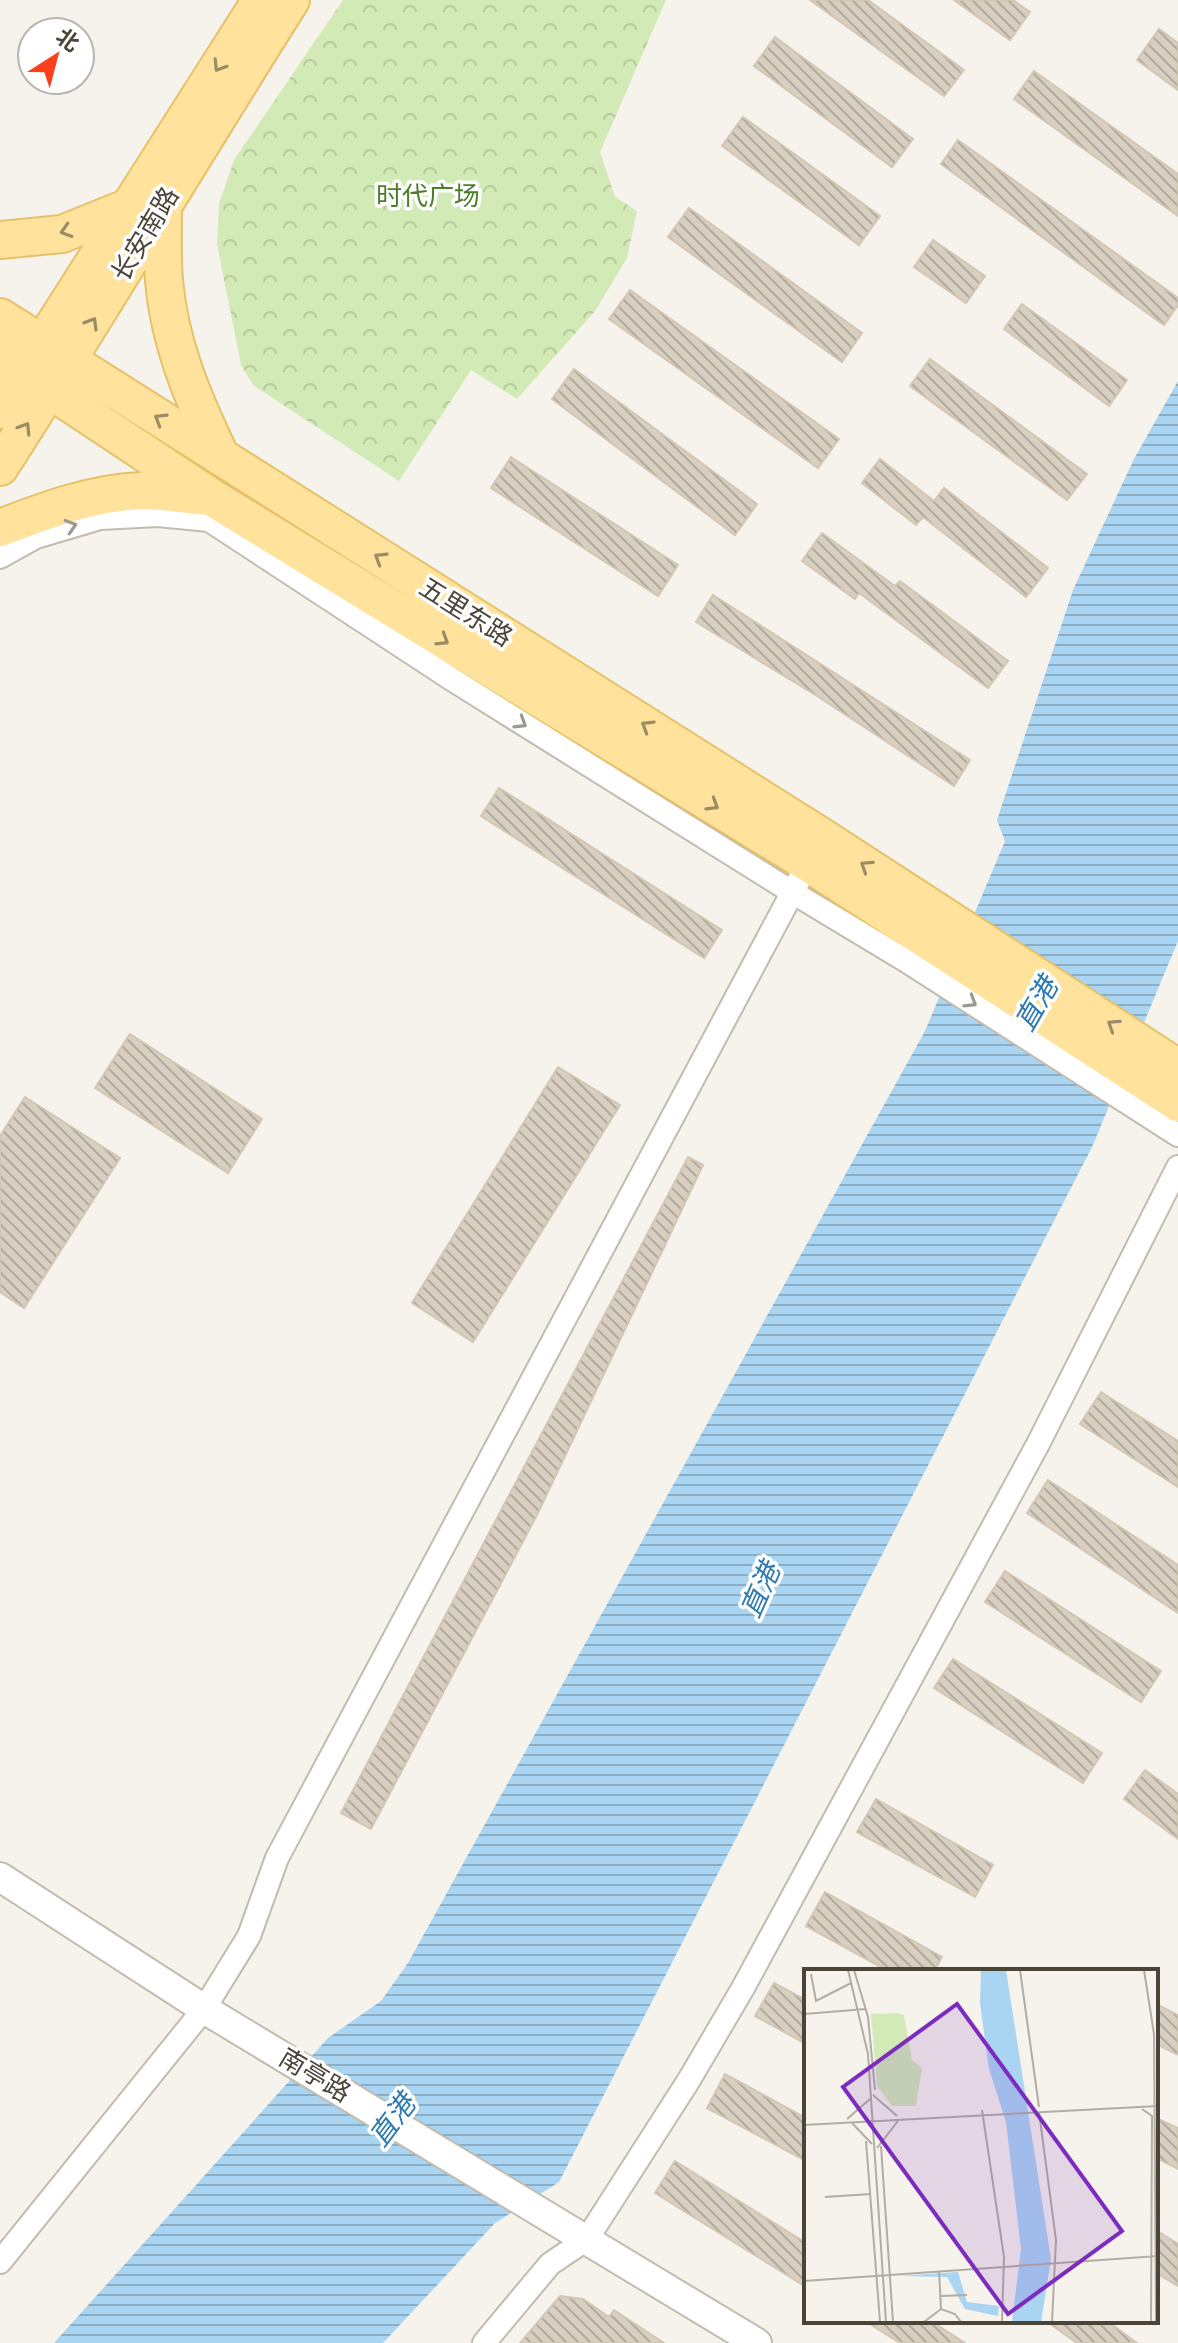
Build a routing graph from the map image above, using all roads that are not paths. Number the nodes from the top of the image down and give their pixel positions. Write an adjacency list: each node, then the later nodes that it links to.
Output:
1 (261, 0): 5 (main road, 长安南路, one-way to 5)
2 (291, 0): 5 (main road, 长安南路)
3 (308, 0): 4 (street)
4 (201, 175)
5 (146, 205): 6 (main road, one-way to 6); 8 (main road, 长安南路); 10 (main road)
6 (0, 240)
7 (0, 317): 8 (main road, 五里东路)
8 (37, 365): 9 (main road, 长安南路); 10 (main road, 五里东路, one-way to 8); 11 (main road, 长安南路, one-way to 8); 12 (main road, 五里东路)
9 (0, 410)
10 (221, 457): 15 (main road, 五里东路, one-way to 10)
11 (0, 467)
12 (211, 497): 13 (main road); 15 (main road, 五里东路, one-way to 15)
13 (0, 528)
14 (0, 557): 15 (street, one-way to 15)
15 (807, 864): 16 (main road, 五里东路); 20 (street)
16 (1167, 1095): 17 (street)
17 (1178, 1135)
18 (1178, 1167): 21 (street)
19 (0, 1877): 20 (street, 南亭路)
20 (204, 2009): 21 (street, 南亭路); 22 (street)
21 (587, 2239): 23 (street); 24 (street, 南亭路)
22 (0, 2262)
23 (484, 2343)
24 (757, 2343)

